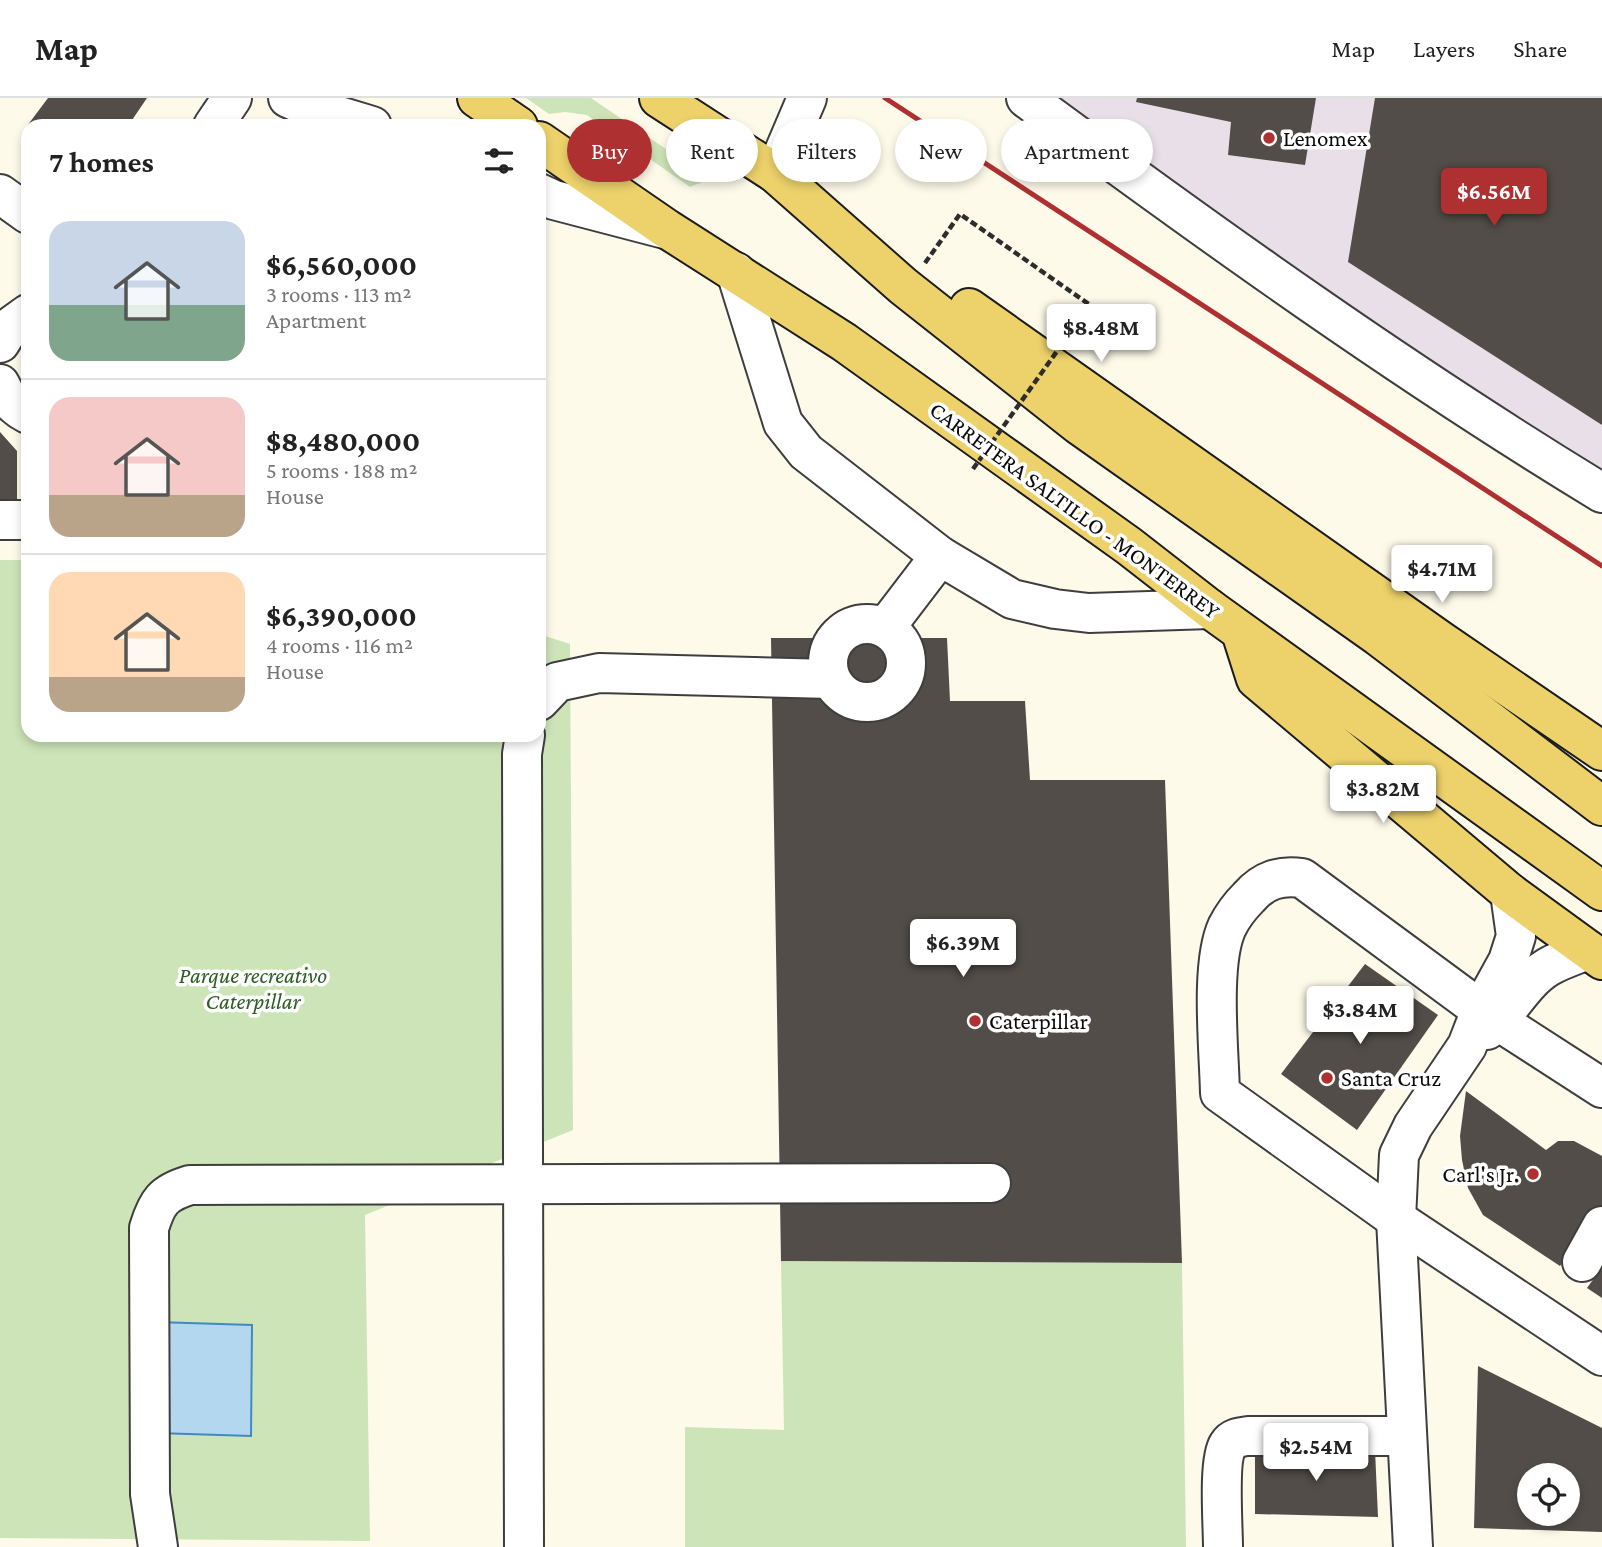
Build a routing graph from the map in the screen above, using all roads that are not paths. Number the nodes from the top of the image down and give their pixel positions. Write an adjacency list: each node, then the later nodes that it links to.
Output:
1 (232, 98): 7 (street)
2 (288, 98): 8 (street)
3 (477, 98): 9 (main road)
4 (659, 98): 12 (main road)
5 (807, 98): 10 (street)
6 (1026, 98): 24 (street)
7 (218, 119)
8 (349, 119)
9 (508, 119)
10 (798, 119)
11 (546, 146): 17 (main road, CARRETERA SALTILLO - MONTERREY)
12 (772, 171)
13 (785, 182): 18 (main road)
14 (0, 194): 16 (street)
15 (546, 196): 17 (street)
16 (21, 210)
17 (667, 229): 19 (main road, CARRETERA SALTILLO - MONTERREY)
18 (844, 235): 34 (main road); 35 (main road)
19 (736, 272): 27 (street); 28 (main road, CARRETERA SALTILLO - MONTERREY)
20 (21, 319): 21 (street)
21 (0, 343)
22 (0, 384): 23 (street)
23 (21, 410)
24 (1602, 493)
25 (0, 520): 26 (street)
26 (21, 520)
27 (940, 556): 28 (street); 29 (street)
28 (1210, 610): 30 (main road, CARRETERA SALTILLO - MONTERREY)
29 (885, 628): 31 (street); 31 (street)
30 (1241, 632): 36 (main road, CARRETERA SALTILLO - MONTERREY); 37 (main road)
31 (831, 678): 32 (street)
32 (546, 694)
33 (524, 742): 41 (street)
34 (1602, 751)
35 (1602, 806)
36 (1602, 891)
37 (1510, 893): 38 (main road); 39 (street)
38 (1595, 955): 39 (street)
39 (1490, 1015): 40 (street); 43 (street); 43 (street)
40 (1602, 1088)
41 (523, 1183): 42 (street); 48 (street); 49 (street)
42 (991, 1183)
43 (1396, 1219): 46 (street); 47 (street)
44 (1602, 1226): 45 (street)
45 (1582, 1262)
46 (1602, 1356)
47 (1407, 1436): 50 (street); 51 (street)
48 (158, 1547)
49 (524, 1547)
50 (1223, 1547)
51 (1413, 1547)

